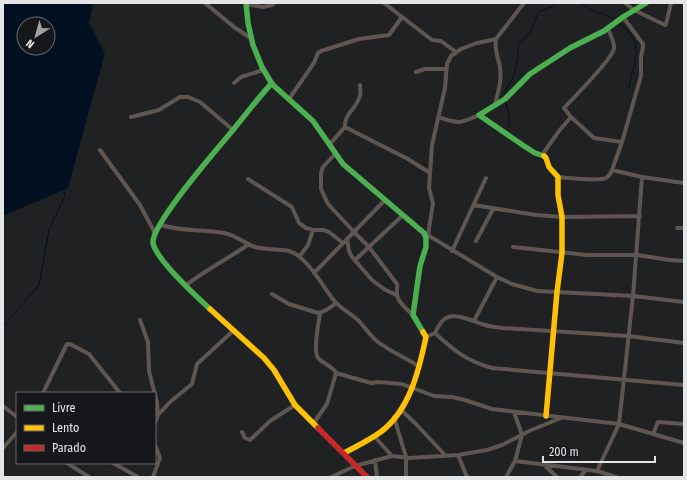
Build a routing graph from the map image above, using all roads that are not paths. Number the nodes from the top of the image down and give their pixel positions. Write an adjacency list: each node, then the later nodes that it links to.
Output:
1 (274, 3): 8 (street)
2 (384, 3): 10 (street)
3 (524, 3): 13 (street)
4 (625, 3): 9 (street)
5 (646, 3): 9 (street)
6 (671, 3): 9 (street)
7 (207, 4): 14 (street)
8 (246, 4): 14 (street)
9 (634, 10): 11 (street)
10 (402, 17): 15 (street); 22 (street)
11 (623, 17): 12 (street); 30 (street)
12 (608, 29): 23 (street); 27 (street)
13 (496, 39): 15 (street); 23 (street)
14 (252, 40): 17 (street)
15 (456, 52): 16 (street)
16 (447, 69): 18 (street); 26 (street)
17 (263, 70): 19 (street); 20 (street)
18 (416, 72)
19 (234, 83)
20 (272, 83): 22 (street); 29 (street)
21 (360, 85): 28 (street)
22 (289, 99): 31 (street)
23 (495, 106): 24 (street)
24 (479, 115): 26 (street); 34 (street)
25 (131, 117): 29 (street)
26 (438, 117): 36 (street)
27 (571, 117): 30 (street); 34 (street)
28 (345, 128): 31 (street); 36 (street)
29 (233, 130): 48 (street)
30 (622, 142): 35 (street)
31 (330, 144): 33 (street)
32 (100, 150): 53 (street)
33 (335, 154): 42 (street); 52 (street)
34 (542, 155): 37 (street)
35 (612, 170): 37 (street); 38 (street)
36 (430, 173): 54 (street)
37 (558, 177): 47 (street)
38 (642, 177): 41 (street); 46 (street)
39 (486, 178): 43 (street)
40 (248, 179): 51 (street)
41 (684, 183)
42 (385, 200): 45 (street); 52 (street)
43 (473, 205): 44 (street); 61 (street)
44 (493, 208): 47 (street); 56 (street)
45 (403, 215): 54 (street); 59 (street)
46 (640, 216): 47 (street); 63 (street)
47 (562, 217): 62 (street)
48 (161, 226): 53 (street); 57 (street)
49 (677, 228): 50 (street)
50 (684, 228)
51 (313, 230): 58 (street); 64 (street)
52 (354, 232): 55 (street); 59 (street)
53 (155, 233): 69 (street)
54 (426, 234): 61 (street); 77 (street)
55 (347, 239): 58 (street); 65 (street)
56 (476, 242)
57 (249, 244): 64 (street); 69 (street)
58 (343, 244): 67 (street)
59 (369, 246): 65 (street); 72 (street)
60 (513, 247): 62 (street)
61 (452, 251): 68 (street)
62 (562, 253): 63 (street); 70 (street)
63 (637, 255): 66 (street); 73 (street)
64 (300, 256): 67 (street)
65 (355, 260): 72 (street)
66 (684, 261)
67 (314, 273): 75 (street)
68 (497, 277): 70 (street); 79 (street)
69 (185, 286): 80 (street)
70 (557, 292): 73 (street); 81 (street)
71 (272, 294): 76 (street)
72 (396, 295): 77 (street)
73 (633, 296): 74 (street); 83 (street)
74 (684, 302)
75 (336, 303): 76 (street); 86 (street)
76 (320, 313): 87 (street)
77 (414, 315): 84 (street)
78 (140, 320): 94 (street)
79 (474, 321): 81 (street); 82 (street)
80 (234, 330): 96 (street); 100 (street)
81 (553, 332): 83 (street); 88 (street)
82 (435, 334): 84 (street); 88 (street)
83 (628, 336): 85 (street); 89 (street)
84 (426, 337): 86 (street)
85 (684, 343)
86 (418, 366): 91 (street)
87 (336, 373): 91 (street); 106 (street)
88 (550, 374): 89 (street); 101 (street)
89 (623, 379): 90 (street); 107 (street)
90 (684, 385)
91 (411, 388): 98 (street); 99 (street)
92 (43, 392): 93 (street)
93 (119, 392)
94 (155, 392)
95 (156, 399): 100 (street)
96 (295, 405): 106 (street); 109 (street)
97 (3, 406): 102 (street)
98 (400, 409): 103 (street); 118 (street)
99 (514, 412): 101 (street); 113 (street)
100 (158, 415): 105 (street)
101 (546, 416): 104 (street)
102 (16, 417)
103 (394, 417): 112 (street); 121 (street)
104 (561, 418): 107 (street); 113 (street)
105 (156, 420)
106 (314, 424): 117 (street)
107 (619, 424): 111 (street); 129 (street)
108 (684, 424): 111 (street)
109 (242, 432)
110 (16, 433): 115 (street)
111 (653, 434): 114 (street)
112 (374, 436): 117 (street); 120 (street)
113 (522, 436): 119 (street); 123 (street)
114 (684, 443)
115 (3, 448)
116 (156, 448): 132 (street)
117 (344, 453): 127 (street)
118 (445, 455): 119 (street); 121 (street)
119 (458, 455): 137 (street)
120 (392, 456): 121 (street); 122 (street)
121 (406, 457): 136 (street)
122 (375, 460): 127 (street); 135 (street)
123 (515, 461): 126 (street); 138 (street)
124 (69, 464): 130 (street)
125 (115, 464): 131 (street)
126 (543, 464): 128 (street); 139 (street)
127 (355, 466): 133 (street); 134 (street)
128 (586, 470): 129 (street); 140 (street)
129 (596, 471): 141 (street)
130 (89, 477)
131 (138, 477)
132 (153, 477)
133 (331, 477)
134 (367, 477)
135 (377, 477)
136 (406, 477)
137 (467, 477)
138 (506, 477)
139 (557, 477)
140 (580, 477)
141 (616, 477)

